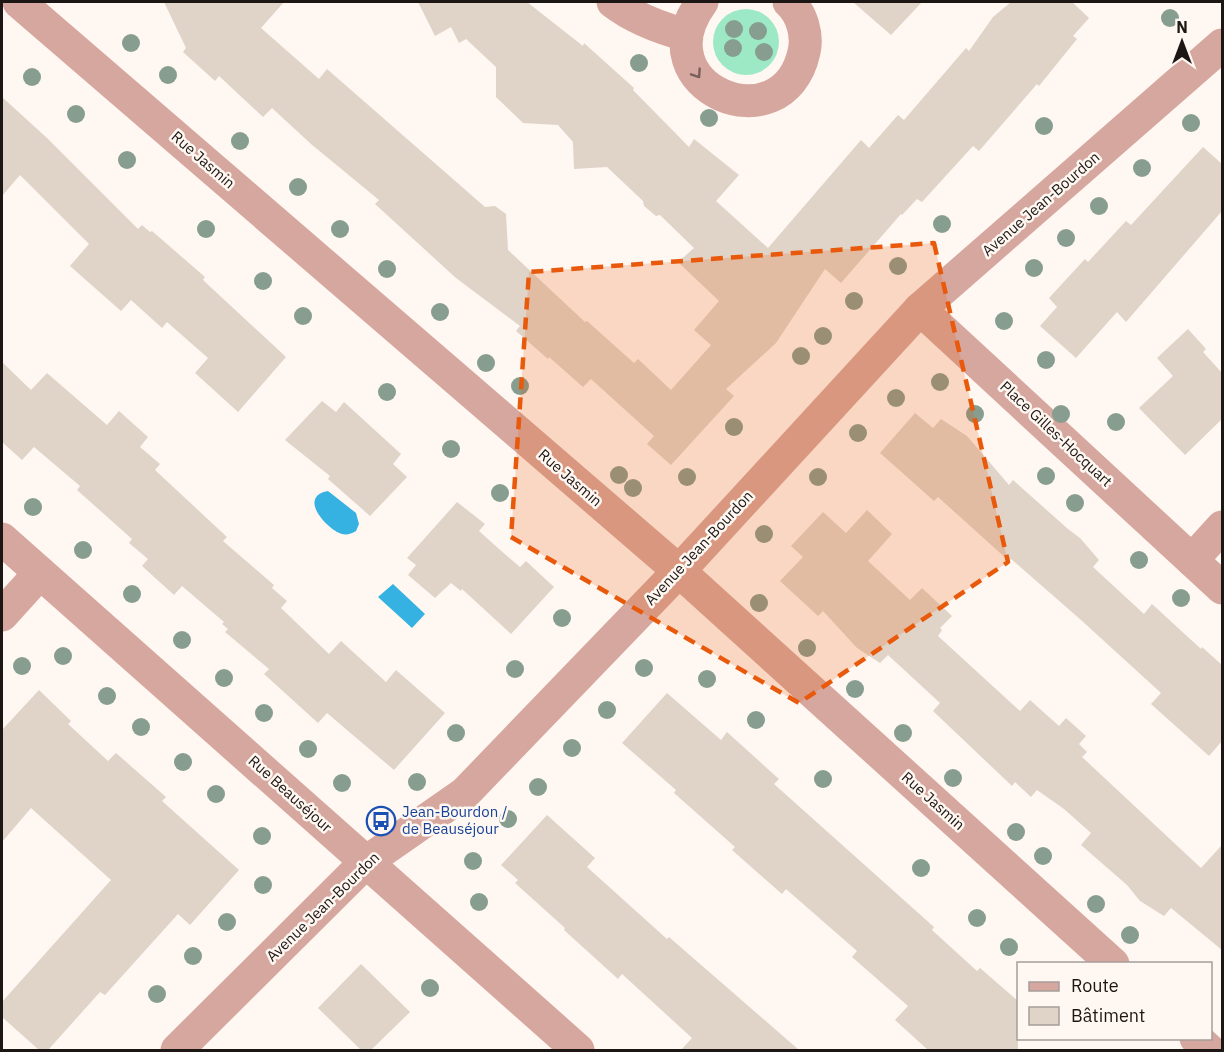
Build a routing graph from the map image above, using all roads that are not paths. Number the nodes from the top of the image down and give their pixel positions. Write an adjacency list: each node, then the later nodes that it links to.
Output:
1 (19, 2): 11 (street, Rue Jasmin)
2 (614, 2): 5 (street)
3 (702, 2): 5 (street)
4 (789, 2): 5 (street, one-way to 4)
5 (686, 35)
6 (1222, 45): 7 (street, Avenue Jean-Bourdon)
7 (920, 309): 10 (street, Place Gilles-Hocquart); 11 (street, Avenue Jean-Bourdon)
8 (1222, 527): 10 (street)
9 (2, 539): 12 (street, Rue Beauséjour)
10 (1192, 560): 13 (street, Place Gilles-Hocquart)
11 (679, 571): 15 (street, Avenue Jean-Bourdon); 16 (street, Rue Jasmin)
12 (40, 573): 14 (street); 15 (street, Rue Beauséjour)
13 (1222, 588)
14 (2, 615)
15 (366, 862): 17 (street, Avenue Jean-Bourdon); 18 (street, Rue Beauséjour)
16 (1112, 962)
17 (177, 1050)
18 (578, 1050)

